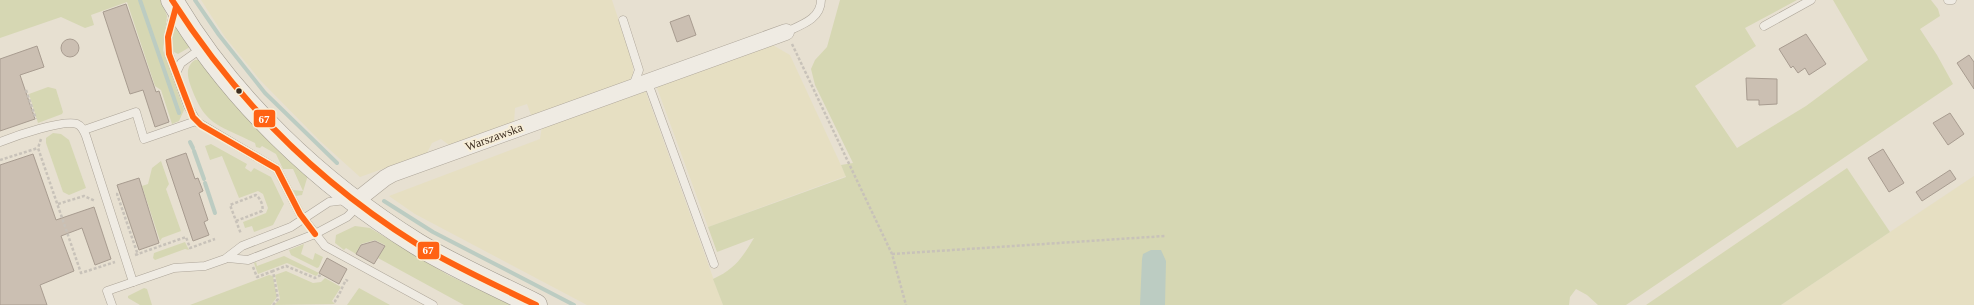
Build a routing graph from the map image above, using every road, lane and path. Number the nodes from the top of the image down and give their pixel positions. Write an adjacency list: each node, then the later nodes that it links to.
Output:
1 (821, 0): 8 (lane, Warszawska)
2 (1812, 0): 7 (lane)
3 (1948, 0): 4 (lane)
4 (1952, 0)
5 (174, 3): 9 (main road); 10 (lane)
6 (623, 20): 12 (lane)
7 (1764, 26)
8 (786, 32): 11 (street, Warszawska); 31 (path)
9 (202, 48): 10 (lane); 23 (main road)
10 (176, 73): 14 (lane)
11 (648, 83): 12 (street, Warszawska); 35 (lane)
12 (633, 89): 23 (street, Warszawska)
13 (26, 90): 15 (path)
14 (196, 121): 16 (lane); 25 (lane)
15 (37, 123)
16 (84, 130): 18 (lane); 39 (lane)
17 (42, 138): 19 (path)
18 (0, 142)
19 (38, 148): 20 (path); 24 (path)
20 (0, 160)
21 (116, 194): 30 (path)
22 (95, 201): 24 (path)
23 (356, 201): 25 (lane); 28 (lane); 44 (main road)
24 (58, 204): 33 (path)
25 (304, 219): 28 (lane); 32 (lane)
26 (236, 221): 26 (path); 27 (path)
27 (241, 234)
28 (315, 234): 32 (lane); 43 (lane)
29 (1165, 236): 31 (path)
30 (216, 238)
31 (892, 254): 45 (path)
32 (228, 258): 39 (lane)
33 (115, 262)
34 (252, 264): 36 (path)
35 (714, 264)
36 (273, 271): 37 (path); 42 (path)
37 (321, 275)
38 (348, 281): 40 (path)
39 (133, 282): 41 (lane)
40 (336, 302)
41 (112, 305)
42 (273, 305)
43 (433, 305)
44 (536, 305)
45 (906, 305)

